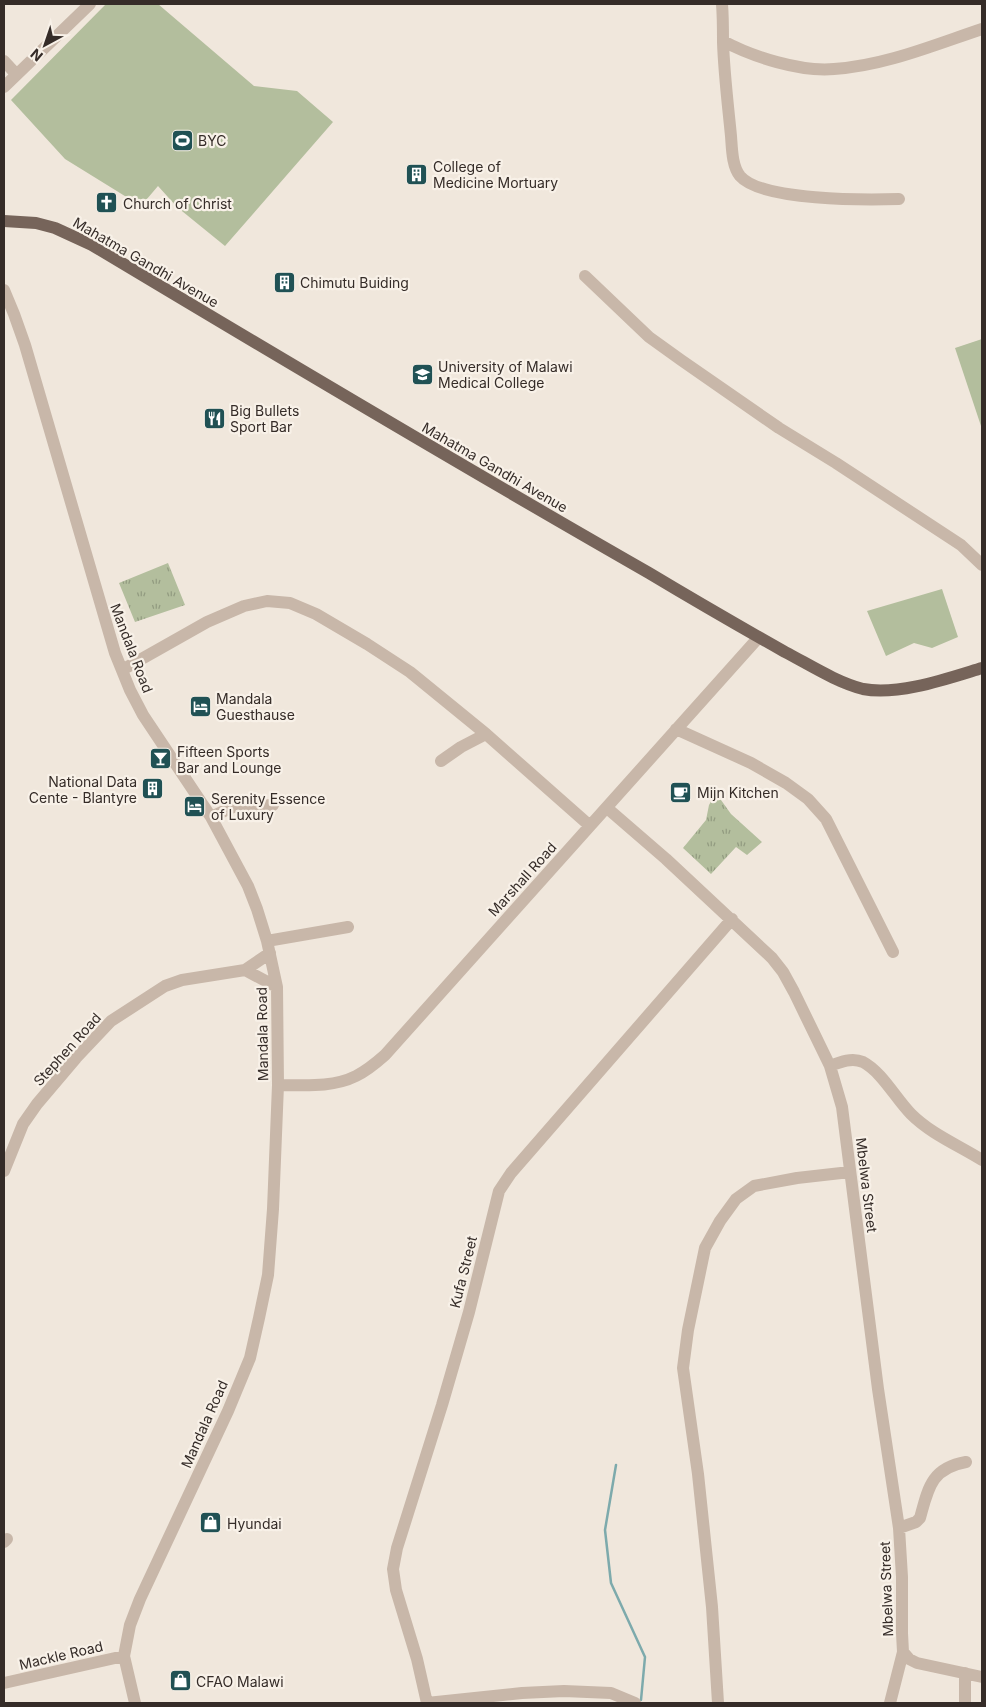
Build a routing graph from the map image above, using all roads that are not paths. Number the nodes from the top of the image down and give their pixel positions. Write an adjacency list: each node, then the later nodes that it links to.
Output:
1 (90, 4): 6 (street)
2 (722, 4): 4 (street)
3 (982, 30): 4 (street)
4 (723, 41): 8 (street)
5 (4, 61): 6 (street)
6 (16, 74): 7 (street)
7 (4, 87)
8 (899, 199)
9 (4, 221): 13 (main road, Mahatma Gandhi Avenue)
10 (585, 276): 12 (street)
11 (4, 290): 15 (street, Mandala Road)
12 (982, 564)
13 (759, 637): 14 (main road, Mahatma Gandhi Avenue); 16 (street, Marshall Road)
14 (982, 668)
15 (122, 670): 17 (street); 21 (street, Mandala Road)
16 (676, 729): 20 (street, Marshall Road); 26 (street)
17 (486, 734): 18 (street); 22 (street)
18 (441, 761)
19 (273, 805): 21 (street)
20 (607, 808): 22 (street, Marshall Road); 23 (street, Mbelwa Street)
21 (211, 817): 25 (street, Mandala Road)
22 (590, 825): 30 (street, Marshall Road)
23 (732, 919): 29 (street, Mbelwa Street); 43 (street, Kufa Street)
24 (348, 927): 25 (street)
25 (269, 947): 27 (street, Stephen Road); 28 (street, Mandala Road)
26 (894, 952)
27 (245, 970): 28 (street); 32 (street, Stephen Road)
28 (277, 987): 30 (street, Mandala Road)
29 (830, 1066): 31 (street); 33 (street, Mbelwa Street)
30 (278, 1085): 37 (street, Mandala Road)
31 (982, 1160)
32 (4, 1171)
33 (850, 1172): 35 (street, Mbelwa Street); 45 (street)
34 (966, 1462): 35 (street)
35 (899, 1528): 36 (street, Mbelwa Street)
36 (903, 1652): 38 (street); 46 (street, Mbelwa Street)
37 (124, 1656): 40 (street, Mackle Road); 42 (street)
38 (965, 1673): 39 (street); 47 (street)
39 (982, 1677)
40 (4, 1683)
41 (523, 1698): 43 (street); 44 (street)
42 (135, 1703)
43 (427, 1703)
44 (635, 1703)
45 (718, 1703)
46 (890, 1703)
47 (965, 1703)

